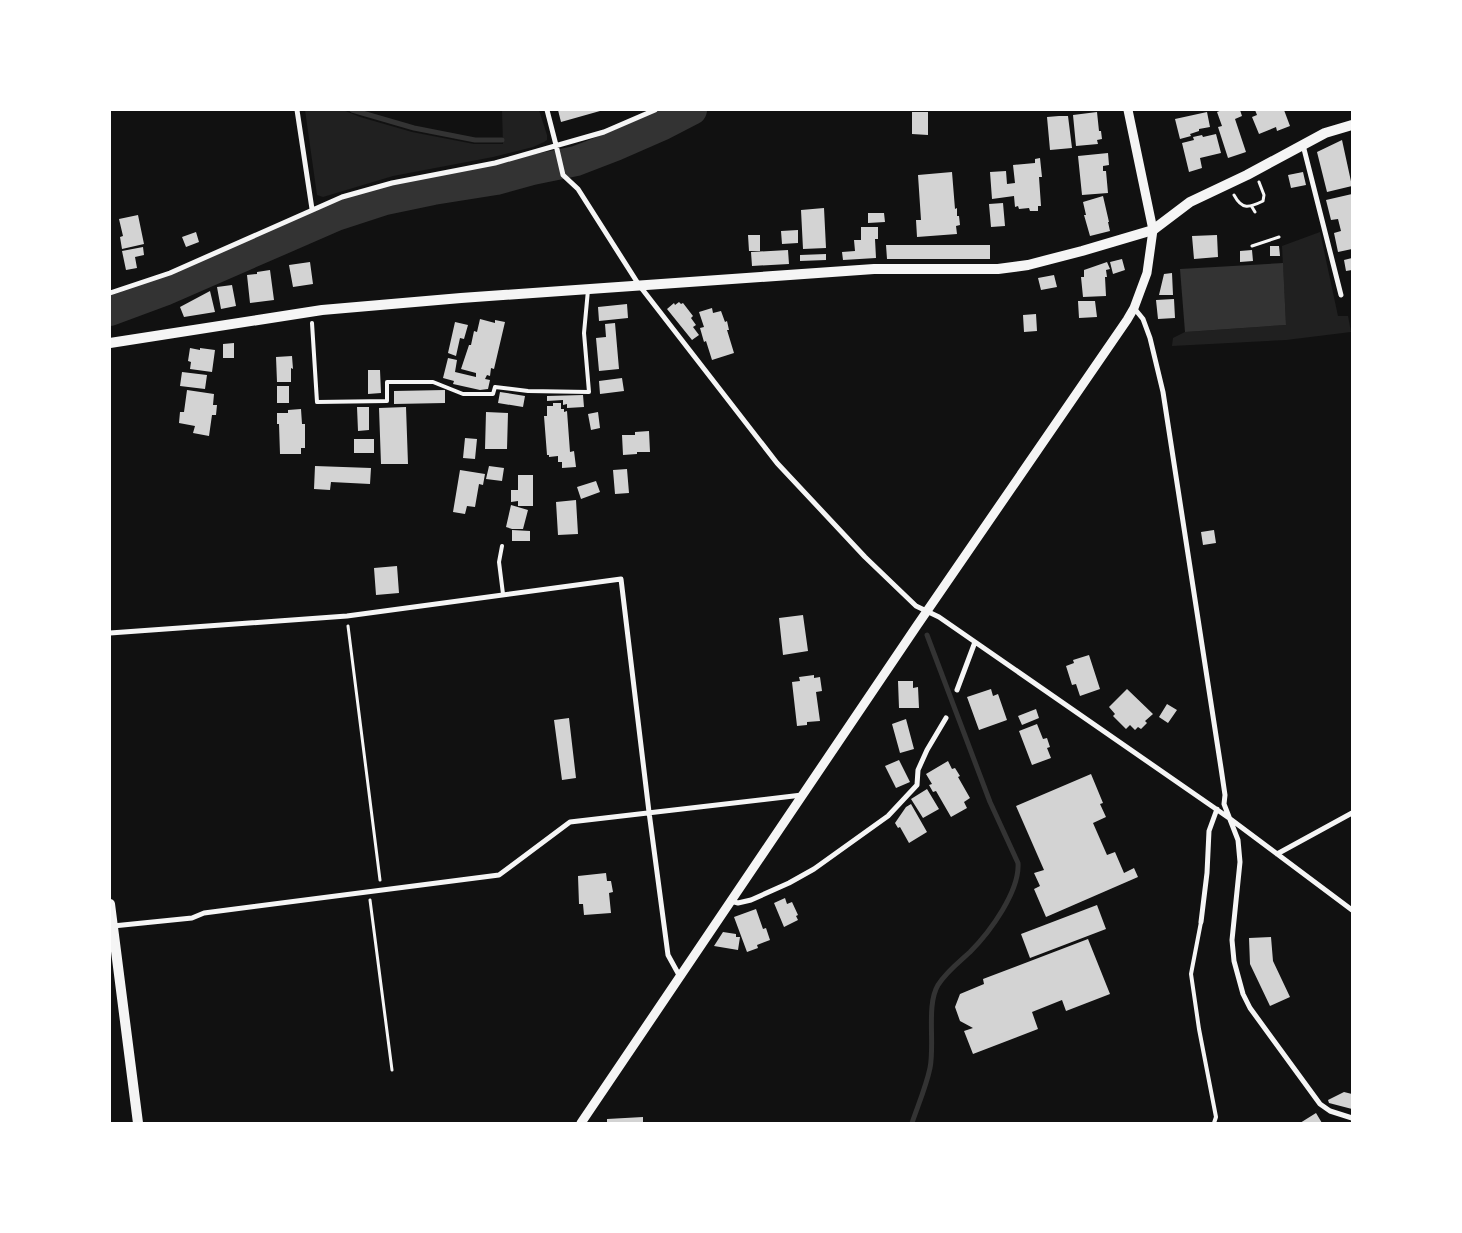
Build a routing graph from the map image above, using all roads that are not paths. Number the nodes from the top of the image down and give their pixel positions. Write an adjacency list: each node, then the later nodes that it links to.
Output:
1 (297, 110): 8 (street)
2 (547, 110): 6 (street)
3 (655, 110): 6 (street)
4 (1128, 110): 9 (street)
5 (1352, 125): 7 (main road)
6 (556, 145): 8 (street); 10 (street)
7 (1303, 145): 9 (main road); 13 (street)
8 (312, 209): 12 (street)
9 (1153, 230): 10 (main road); 14 (street)
10 (639, 285): 11 (main road); 19 (street)
11 (588, 289): 15 (lane); 16 (main road)
12 (110, 293)
13 (1341, 295)
14 (1134, 308): 19 (street); 28 (street)
15 (312, 323)
16 (110, 343)
17 (502, 546): 18 (lane)
18 (503, 594): 20 (street); 26 (street)
19 (927, 612): 21 (street); 24 (street)
20 (110, 633)
21 (975, 642): 22 (street); 25 (street)
22 (957, 690)
23 (946, 718): 30 (street)
24 (802, 795): 26 (street); 30 (street)
25 (1217, 809): 28 (street); 33 (street)
26 (648, 812): 34 (street); 35 (street)
27 (1352, 813): 29 (street)
28 (1229, 818): 29 (street); 36 (street)
29 (1276, 854): 32 (street)
30 (731, 901): 35 (street)
31 (110, 904): 34 (main road)
32 (1352, 910)
33 (1201, 922): 39 (lane)
34 (112, 927): 37 (main road)
35 (679, 976): 38 (street)
36 (1352, 1118)
37 (138, 1123)
38 (581, 1123)
39 (1214, 1123)

